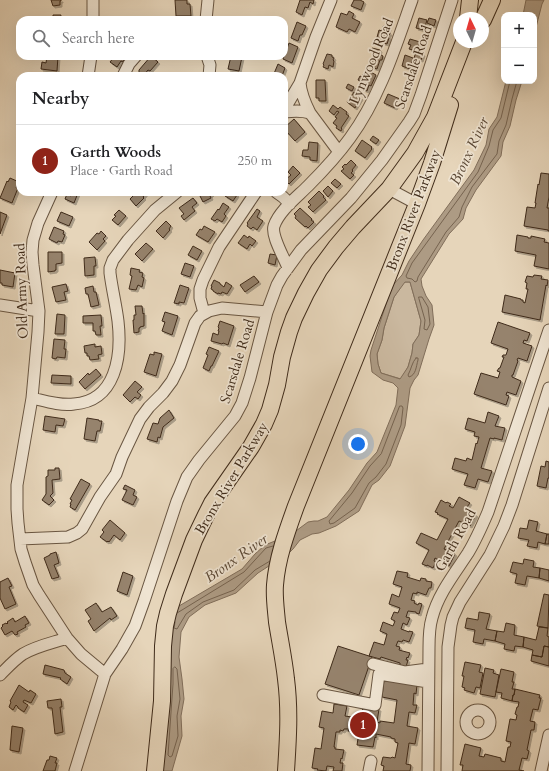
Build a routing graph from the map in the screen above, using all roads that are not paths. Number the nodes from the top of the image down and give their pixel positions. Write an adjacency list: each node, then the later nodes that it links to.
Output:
1 (93, 0): 12 (street)
2 (208, 0): 13 (street)
3 (331, 0): 24 (street)
4 (412, 0): 28 (street, Lynwood Road)
5 (452, 0): 37 (street, Scarsdale Road)
6 (470, 0): 9 (highway)
7 (484, 0): 10 (highway)
8 (492, 0): 11 (highway)
9 (469, 12)
10 (478, 12)
11 (487, 12)
12 (93, 16)
13 (206, 16)
14 (458, 48): 23 (highway)
15 (462, 48): 23 (highway, Bronx River Parkway)
16 (471, 48): 35 (highway, Bronx River Parkway)
17 (90, 60): 20 (street)
18 (133, 60): 21 (street)
19 (208, 60): 22 (street)
20 (89, 72)
21 (124, 72)
22 (209, 72)
23 (450, 79): 29 (highway, Bronx River Parkway)
24 (300, 83): 25 (street); 27 (street)
25 (288, 104)
26 (288, 111): 27 (street)
27 (310, 113): 28 (street)
28 (339, 152): 34 (street, Lynwood Road)
29 (389, 189): 35 (street); 60 (highway, Bronx River Parkway)
30 (50, 196): 40 (street, Old Army Road)
31 (172, 196): 45 (street)
32 (253, 196): 42 (street)
33 (282, 196): 34 (street)
34 (290, 204): 36 (street, Lynwood Road)
35 (417, 204): 61 (highway, Bronx River Parkway)
36 (278, 246): 37 (street); 38 (street, Lynwood Road)
37 (303, 248): 38 (street, Scarsdale Road)
38 (288, 268): 41 (street, Scarsdale Road)
39 (0, 305): 40 (street)
40 (39, 311): 45 (street, Old Army Road)
41 (267, 312): 42 (street); 52 (street, Scarsdale Road)
42 (204, 313): 48 (street)
43 (549, 330): 46 (street, Garth Road)
44 (549, 388): 47 (street)
45 (32, 398): 48 (street, Old Army Road)
46 (493, 499): 47 (street); 51 (street, Garth Road)
47 (512, 504): 57 (street)
48 (20, 539): 49 (street, Old Army Road)
49 (67, 638): 52 (street, Old Army Road); 53 (street)
50 (373, 664): 51 (street)
51 (428, 669): 54 (street, Garth Road)
52 (105, 674): 59 (street, Scarsdale Road)
53 (0, 675)
54 (428, 682): 55 (street); 62 (street, Garth Road)
55 (323, 695)
56 (467, 721): 57 (street)
57 (447, 722): 63 (street)
58 (549, 735): 64 (street)
59 (75, 771)
60 (155, 771)
61 (286, 771)
62 (428, 771)
63 (447, 771)
64 (541, 771)

